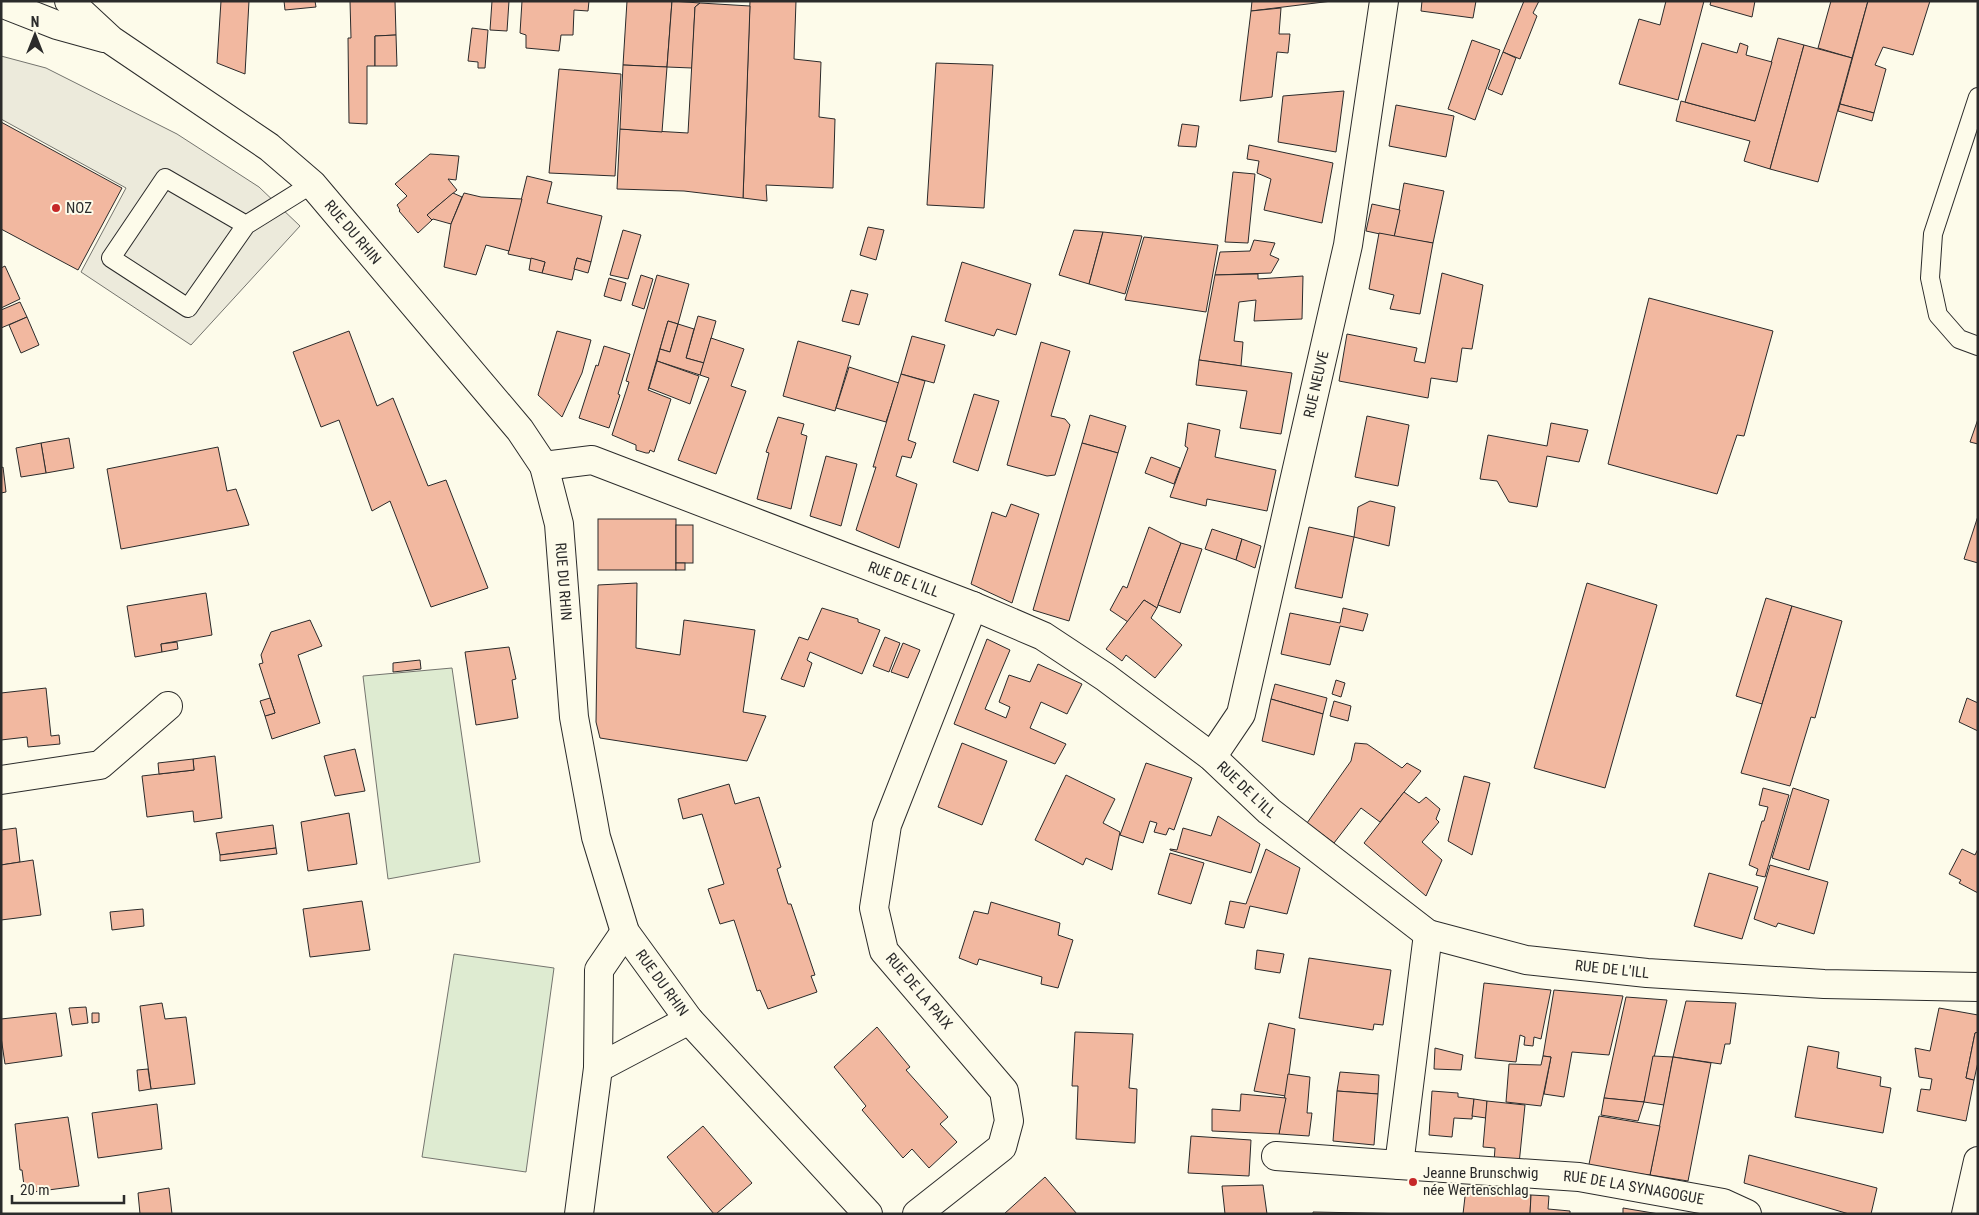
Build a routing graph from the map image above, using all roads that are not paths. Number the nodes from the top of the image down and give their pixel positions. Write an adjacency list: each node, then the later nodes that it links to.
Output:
1 (25, 1): 4 (street, RUE DU RHIN)
2 (1384, 1): 12 (street, RUE NEUVE)
3 (1, 3): 4 (street, RUE DU RHIN)
4 (63, 13): 6 (street, RUE DU RHIN)
5 (1978, 97): 8 (lane)
6 (312, 184): 7 (lane); 9 (street, RUE DU RHIN)
7 (246, 225): 7 (lane)
8 (1978, 346)
9 (544, 466): 10 (street, RUE DE L'ILL); 14 (street, RUE DU RHIN)
10 (973, 606): 12 (street, RUE DE L'ILL); 24 (street, RUE DE LA PAIX)
11 (168, 706): 13 (street)
12 (1212, 757): 15 (street, RUE DE L'ILL)
13 (1, 780)
14 (625, 932): 17 (street, RUE DU RHIN); 18 (street)
15 (1428, 934): 16 (street, RUE DE L'ILL); 21 (street)
16 (1978, 987)
17 (689, 1020): 18 (street); 23 (street, RUE DU RHIN)
18 (598, 1068): 22 (street)
19 (1276, 1156): 21 (street, RUE DE LA SYNAGOGUE)
20 (1978, 1161): 26 (street)
21 (1398, 1164): 25 (street, RUE DE LA SYNAGOGUE)
22 (579, 1214)
23 (868, 1214)
24 (917, 1214)
25 (1747, 1214)
26 (1966, 1214)

